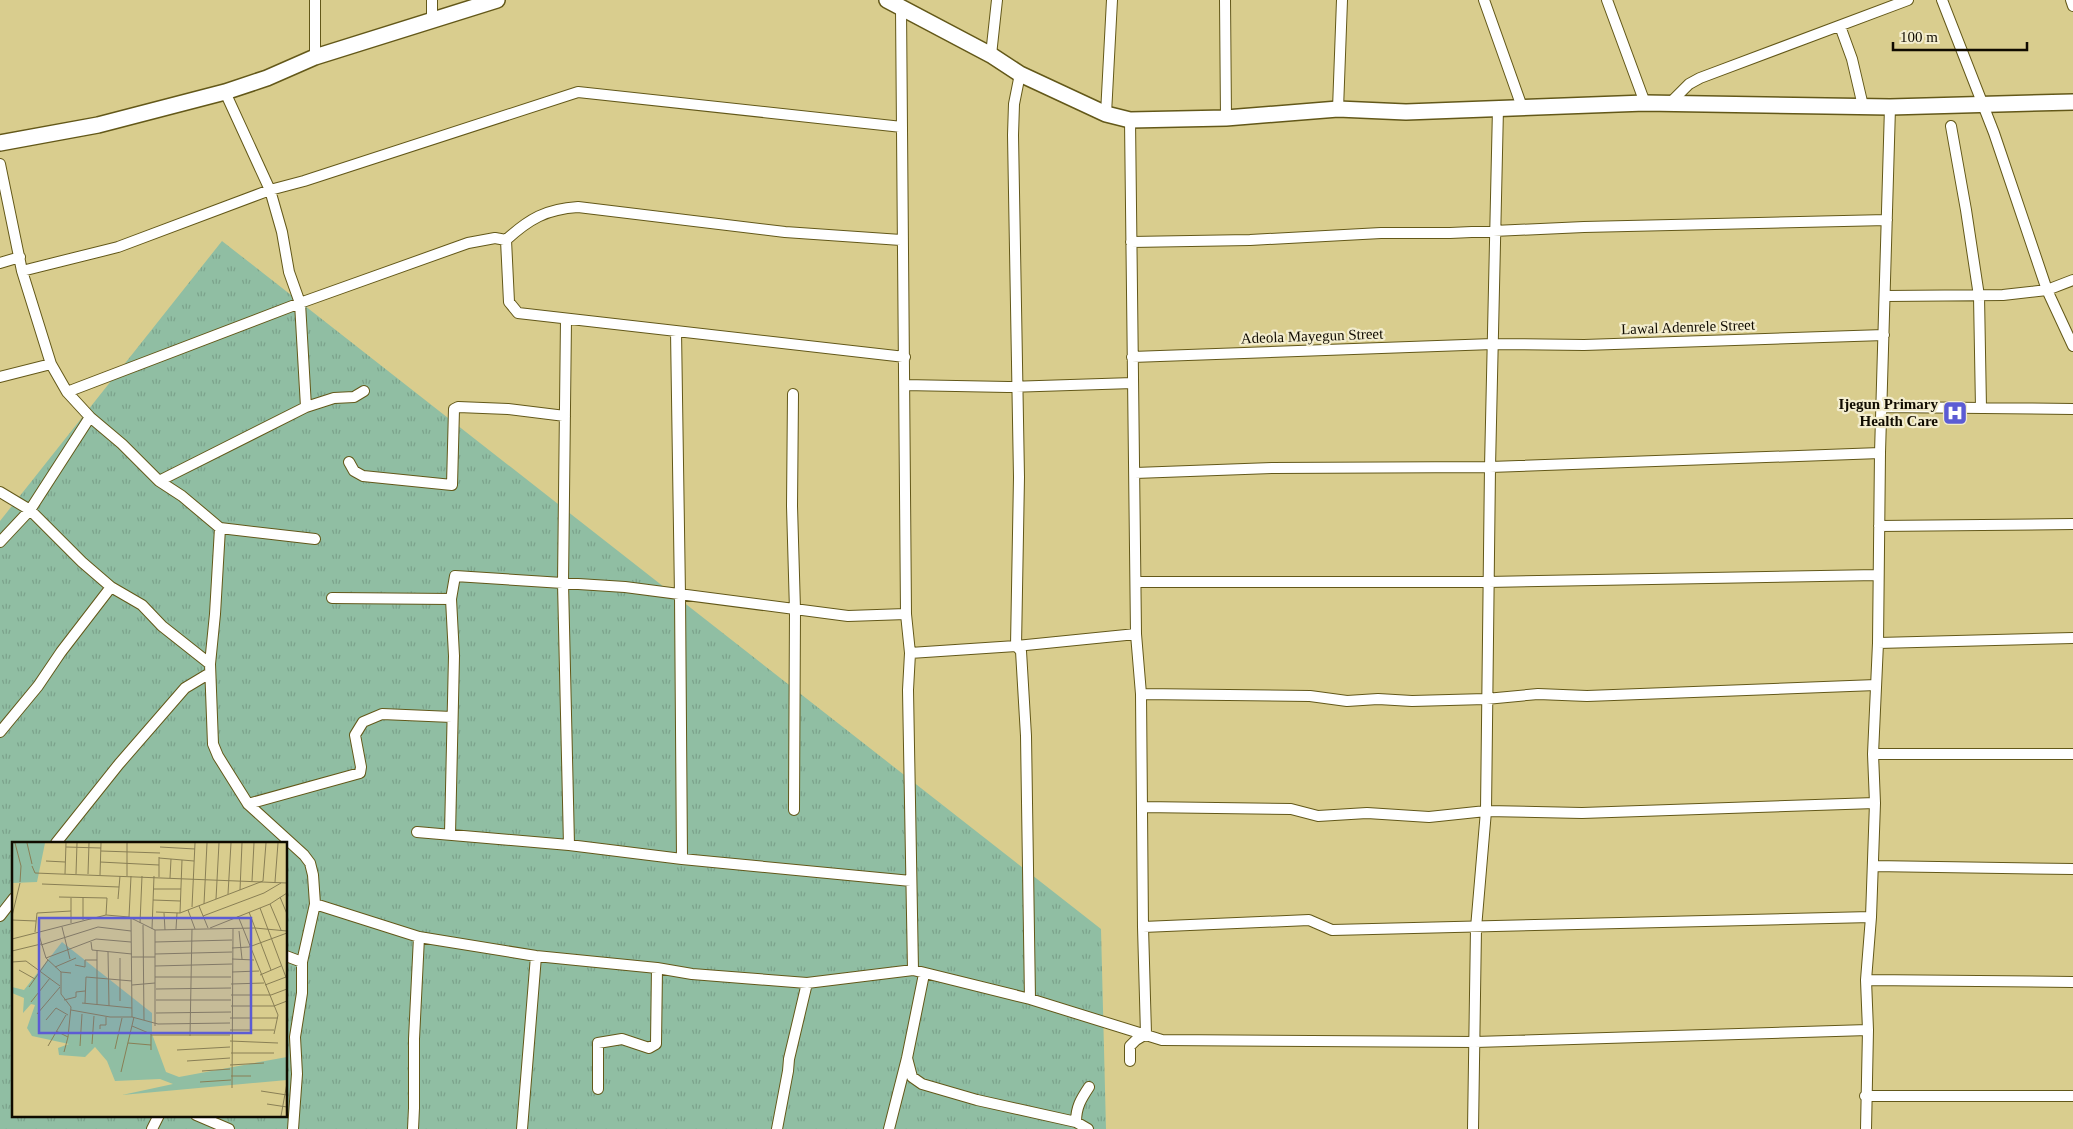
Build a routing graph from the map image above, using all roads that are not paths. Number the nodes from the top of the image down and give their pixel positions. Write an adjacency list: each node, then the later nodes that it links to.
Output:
1 (315, 0): 19 (street)
2 (432, 0): 16 (street)
3 (497, 0): 16 (street)
4 (887, 0): 15 (street)
5 (997, 0): 18 (street)
6 (1112, 0): 31 (street)
7 (1225, 0): 32 (street)
8 (1342, 0): 30 (street)
9 (1484, 0): 25 (street)
10 (1607, 0): 23 (street)
11 (1908, 0): 17 (street)
12 (1942, 0): 27 (street)
13 (2071, 0): 14 (street)
14 (2073, 6)
15 (901, 8): 18 (street); 35 (street)
16 (432, 20): 19 (street)
17 (1840, 26): 24 (street); 26 (street)
18 (991, 55): 20 (street)
19 (315, 57): 21 (street)
20 (1020, 74): 31 (street); 63 (street)
21 (225, 92): 36 (street); 38 (street)
22 (2073, 102): 27 (street)
23 (1646, 103): 24 (street); 25 (street)
24 (1669, 104): 26 (street)
25 (1522, 106): 29 (street)
26 (1863, 106): 28 (street)
27 (1983, 106): 28 (street); 48 (street)
28 (1890, 107): 39 (street)
29 (1498, 108): 30 (street); 40 (street)
30 (1338, 109): 32 (street)
31 (1106, 114): 33 (street)
32 (1226, 118): 33 (street)
33 (1130, 120): 43 (street)
34 (1951, 126): 50 (street)
35 (902, 127): 38 (street); 42 (street)
36 (0, 143)
37 (0, 164): 44 (street)
38 (270, 190): 46 (street); 51 (street)
39 (1888, 220): 40 (street); 49 (street)
40 (1496, 230): 43 (street); 55 (street)
41 (506, 240): 42 (street); 51 (street); 52 (street)
42 (901, 240): 57 (street)
43 (1131, 242): 58 (street)
44 (20, 257): 45 (street); 46 (street)
45 (0, 263)
46 (22, 271): 59 (street)
47 (2073, 280): 48 (street)
48 (2047, 290): 50 (street); 56 (street)
49 (1886, 296): 50 (street); 54 (street)
50 (1979, 296): 69 (street)
51 (300, 304): 65 (street); 67 (street)
52 (566, 319): 53 (street); 71 (street)
53 (676, 331): 57 (street); 90 (street)
54 (1884, 335): 55 (street, Lawal Adenrele Street); 68 (street)
55 (1493, 344): 58 (street, Adeola Mayegun Street); 75 (street)
56 (2073, 346)
57 (905, 357): 62 (street)
58 (1132, 357): 61 (street)
59 (50, 364): 60 (street); 65 (street)
60 (0, 377)
61 (1133, 383): 63 (street); 76 (street)
62 (904, 385): 63 (street); 94 (street)
63 (1016, 387): 98 (street)
64 (364, 391): 67 (street)
65 (67, 392): 72 (street)
66 (794, 394): 93 (street)
67 (306, 407): 77 (street)
68 (1882, 407): 69 (street); 73 (street)
69 (1981, 408): 70 (street)
70 (2073, 409)
71 (565, 416): 74 (street); 88 (street)
72 (90, 417): 77 (street); 79 (street)
73 (1880, 453): 75 (street); 81 (street)
74 (349, 462)
75 (1490, 467): 76 (street); 87 (street)
76 (1135, 473): 86 (street)
77 (159, 481): 82 (street)
78 (0, 492): 79 (street)
79 (30, 510): 84 (street); 89 (street)
80 (2073, 524): 81 (street)
81 (1879, 526): 85 (street)
82 (220, 528): 83 (street); 100 (street)
83 (315, 539)
84 (0, 542)
85 (1878, 575): 87 (street); 97 (street)
86 (1136, 582): 87 (street); 95 (street)
87 (1488, 582): 103 (street)
88 (563, 583): 90 (street); 92 (street); 116 (street)
89 (111, 587): 100 (street); 105 (street)
90 (680, 595): 93 (street); 117 (street)
91 (332, 598): 92 (street)
92 (451, 599): 104 (street)
93 (795, 610): 94 (street); 111 (street)
94 (906, 614): 99 (street)
95 (1136, 634): 98 (street); 102 (street)
96 (2073, 638): 97 (street)
97 (1878, 643): 101 (street)
98 (1016, 646): 99 (street); 137 (street)
99 (910, 653): 120 (street)
100 (210, 668): 109 (street); 115 (street)
101 (1876, 684): 103 (street); 106 (street)
102 (1141, 694): 103 (street); 110 (street)
103 (1486, 699): 112 (street)
104 (452, 717): 109 (street); 114 (street)
105 (0, 732)
106 (1873, 754): 107 (street); 108 (street)
107 (2073, 754)
108 (1875, 803): 112 (street); 118 (street)
109 (248, 804): 122 (street)
110 (1142, 806): 112 (street); 125 (street)
111 (794, 810)
112 (1486, 811): 126 (street)
113 (417, 832): 114 (street)
114 (450, 834): 116 (street)
115 (57, 842)
116 (568, 844): 117 (street)
117 (682, 859): 120 (street)
118 (1873, 866): 119 (street); 124 (street)
119 (2073, 869)
120 (911, 881): 132 (street)
121 (12, 901): 123 (street)
122 (315, 904): 127 (street); 130 (street)
123 (0, 916)
124 (1871, 917): 126 (street); 134 (street)
125 (1143, 927): 126 (street); 139 (street)
126 (1476, 928): 140 (street)
127 (419, 938): 128 (street); 153 (street)
128 (536, 956): 131 (street); 154 (street)
129 (288, 957): 130 (street)
130 (302, 962): 152 (street)
131 (657, 968): 136 (street); 144 (street)
132 (913, 970): 133 (street); 136 (street)
133 (924, 974): 137 (street); 141 (street)
134 (1866, 980): 135 (street); 138 (street)
135 (2073, 982)
136 (807, 983): 155 (street)
137 (1030, 999): 139 (street)
138 (1868, 1030): 140 (street); 145 (street)
139 (1146, 1034): 140 (street); 142 (street)
140 (1475, 1042): 158 (street)
141 (907, 1058): 149 (street); 156 (street)
142 (1130, 1060)
143 (1089, 1087): 149 (street)
144 (598, 1089)
145 (1865, 1096): 146 (street); 159 (street)
146 (2073, 1096)
147 (159, 1116): 150 (street)
148 (198, 1116): 151 (street)
149 (1076, 1122): 157 (street)
150 (152, 1129)
151 (229, 1129)
152 (293, 1129)
153 (413, 1129)
154 (522, 1129)
155 (777, 1129)
156 (889, 1129)
157 (1088, 1129)
158 (1474, 1129)
159 (1866, 1129)

